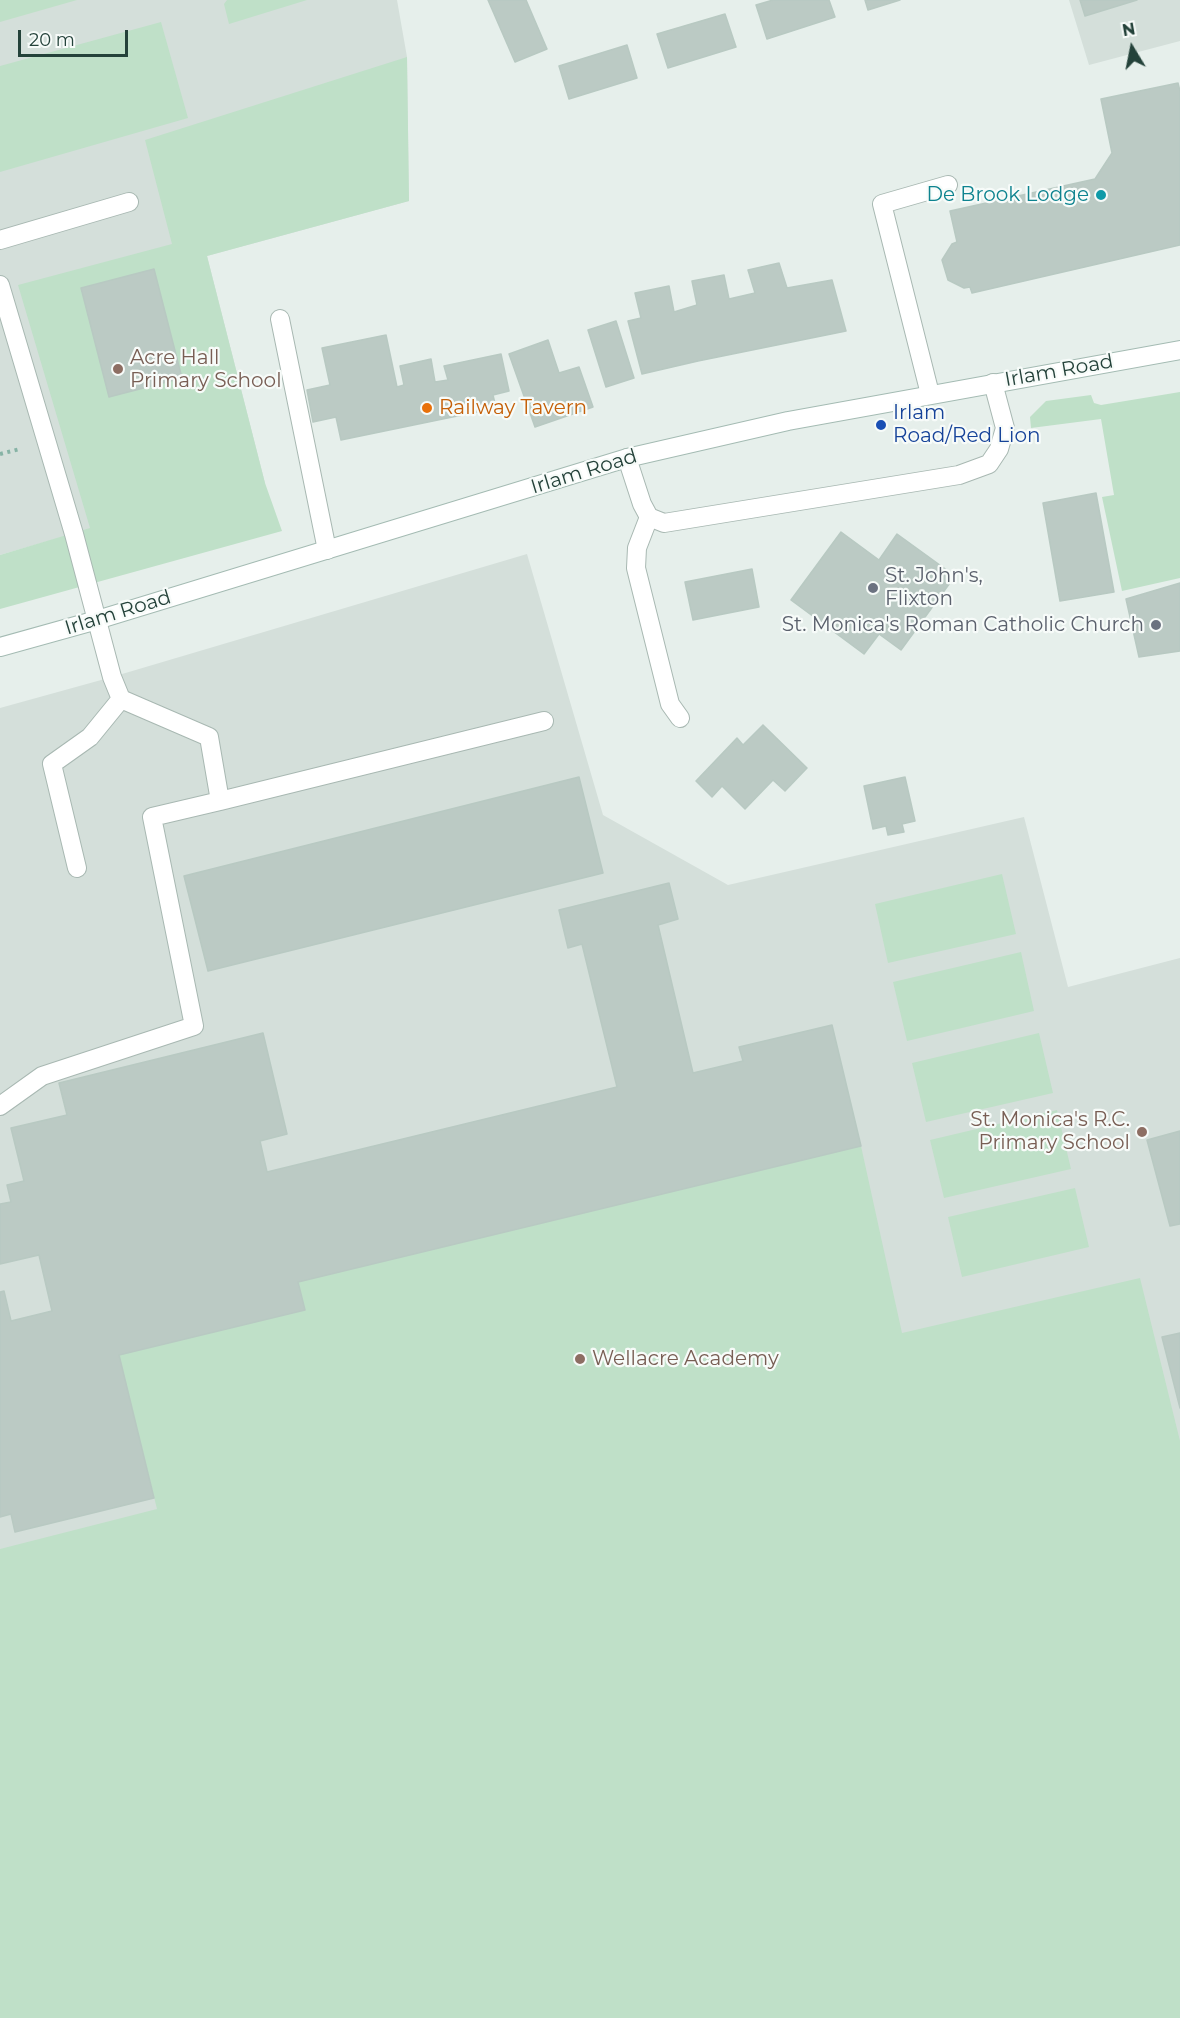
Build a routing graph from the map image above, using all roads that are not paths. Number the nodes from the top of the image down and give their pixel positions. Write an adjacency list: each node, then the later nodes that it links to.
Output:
1 (948, 185): 8 (street)
2 (129, 202): 3 (street)
3 (0, 240)
4 (0, 285): 12 (street)
5 (280, 319): 11 (street)
6 (1180, 350): 7 (street, Irlam Road)
7 (993, 383): 8 (street, Irlam Road); 10 (street)
8 (930, 394): 9 (street, Irlam Road)
9 (627, 458): 10 (street); 11 (street, Irlam Road)
10 (649, 517): 15 (street)
11 (327, 550): 12 (street, Irlam Road)
12 (97, 620): 13 (street, Irlam Road); 14 (street)
13 (0, 647)
14 (121, 699): 17 (street); 18 (street)
15 (680, 718)
16 (544, 721): 17 (street)
17 (219, 801): 19 (street)
18 (77, 868)
19 (0, 1106)

